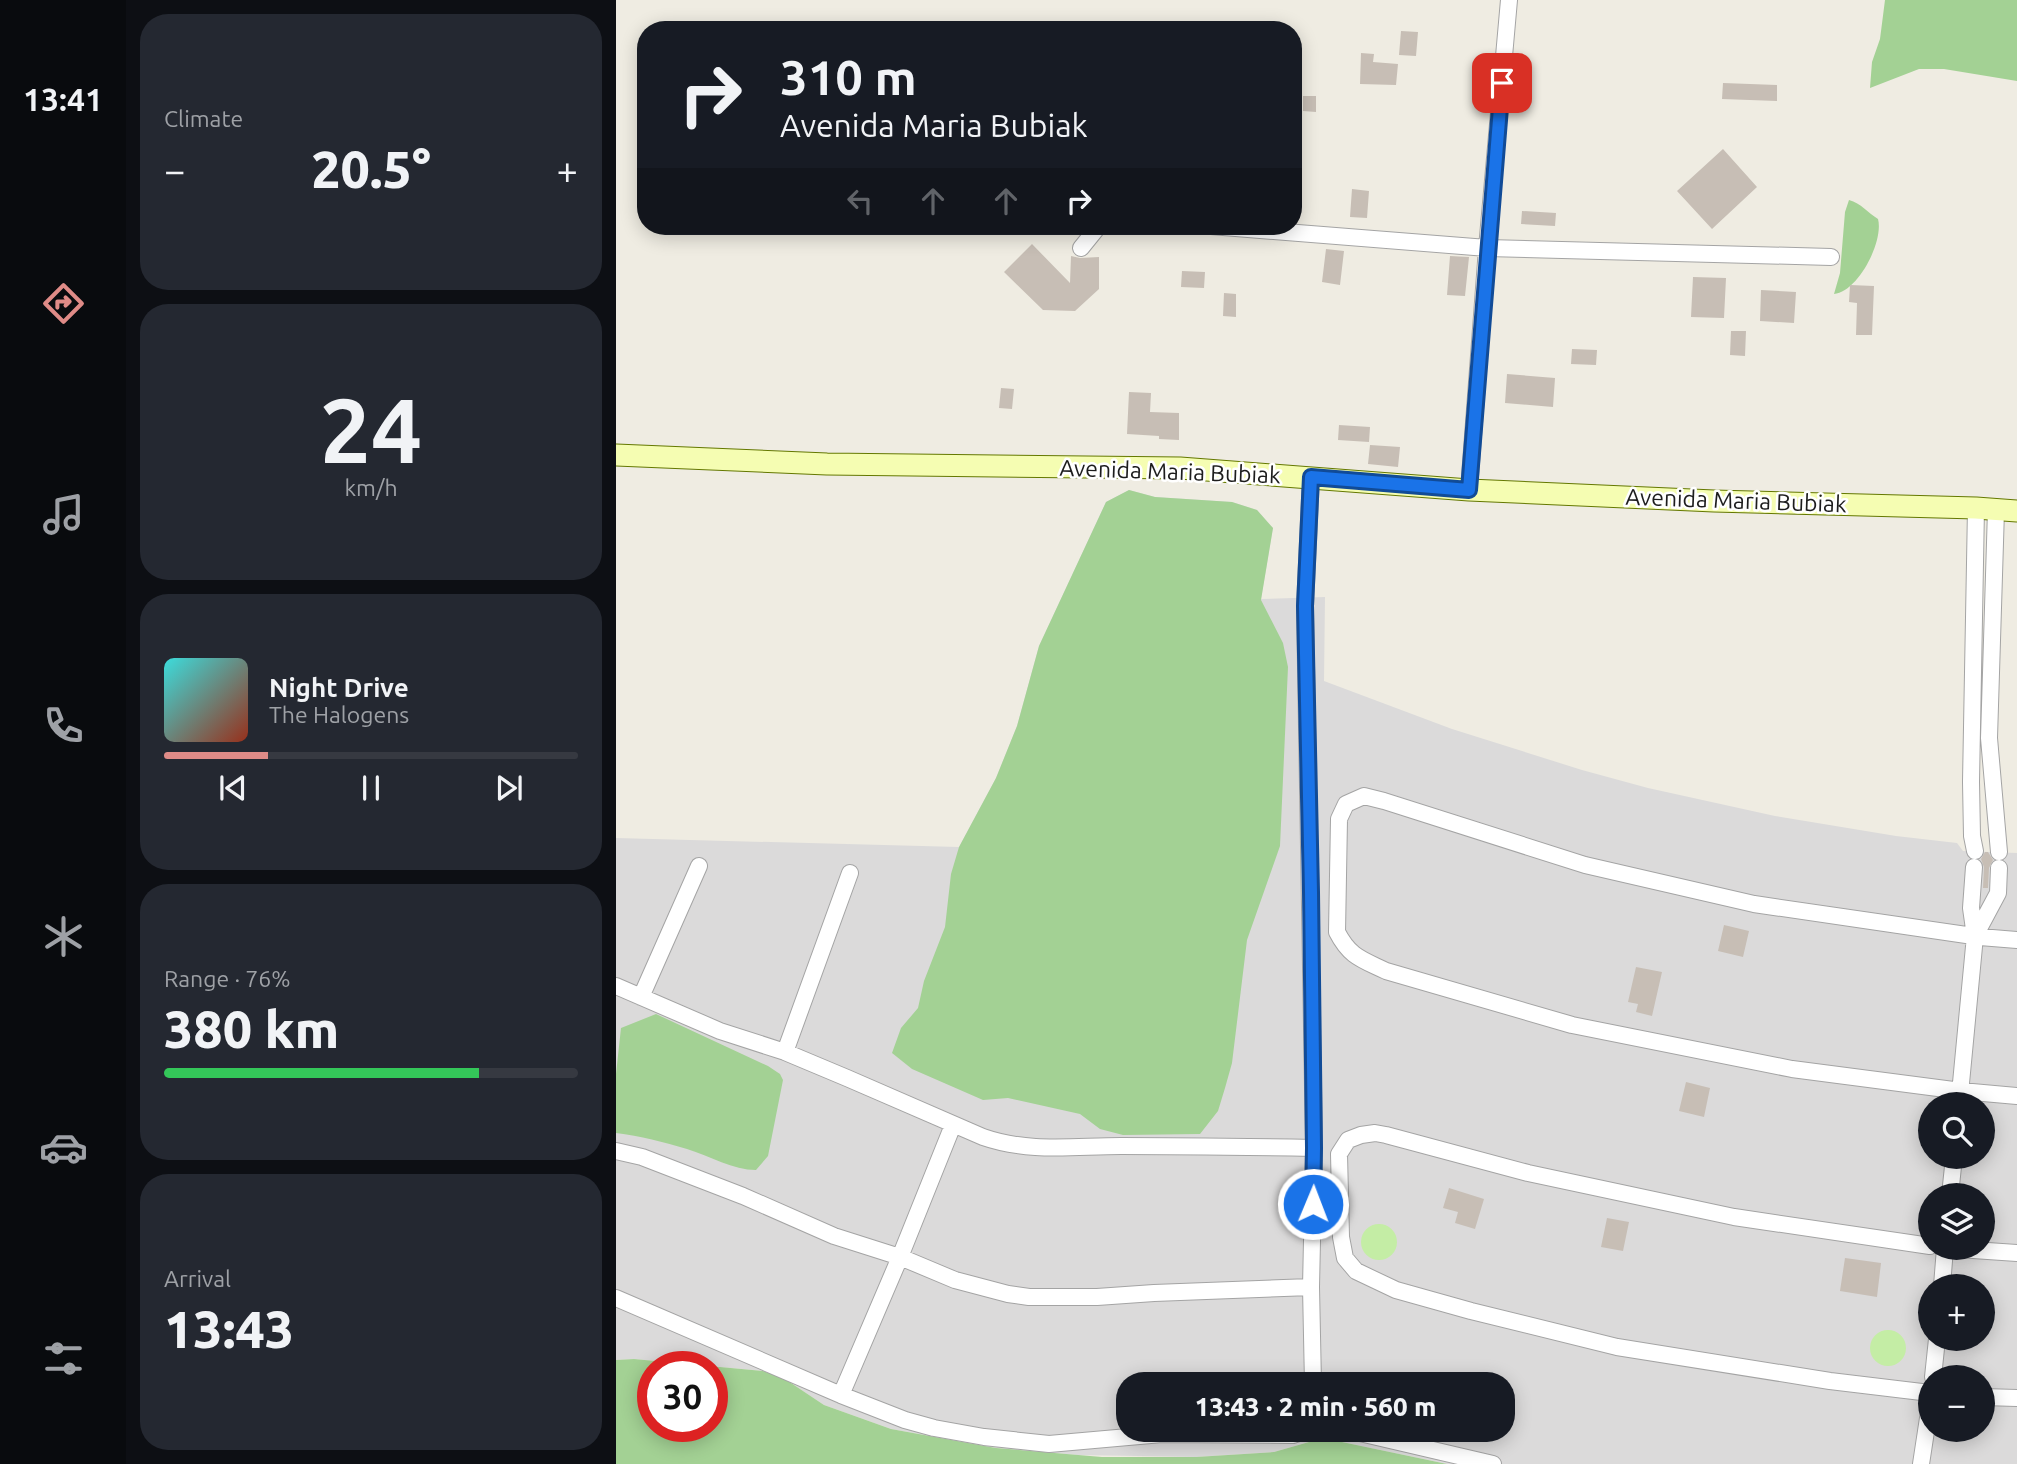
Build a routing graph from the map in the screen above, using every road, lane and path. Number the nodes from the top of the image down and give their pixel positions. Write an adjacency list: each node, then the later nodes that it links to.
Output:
1 (1509, 0): 5 (street)
2 (1302, 233): 5 (street)
3 (1092, 235): 4 (street)
4 (1081, 248)
5 (1487, 248): 6 (street); 9 (street)
6 (1831, 257)
7 (616, 455): 8 (street, Avenida Maria Bubiak)
8 (1311, 477): 9 (street, Avenida Maria Bubiak); 25 (street)
9 (1469, 490): 10 (street, Avenida Maria Bubiak)
10 (1996, 509): 11 (street); 12 (street)
11 (1996, 834): 12 (street); 15 (street)
12 (1974, 851): 15 (street)
13 (699, 866): 18 (street)
14 (850, 873): 19 (street)
15 (1975, 936): 16 (street); 20 (street); 21 (street)
16 (2017, 940)
17 (616, 986): 18 (street)
18 (641, 997): 19 (street)
19 (785, 1052): 24 (street)
20 (1930, 1092)
21 (1960, 1092)
22 (1995, 1096): 23 (street)
23 (2017, 1096)
24 (953, 1125): 25 (street); 30 (street)
25 (1314, 1148): 31 (street)
26 (616, 1151): 30 (street)
27 (1918, 1244): 34 (street)
28 (1995, 1251): 29 (street)
29 (2017, 1252)
30 (900, 1257): 31 (street); 35 (street)
31 (1311, 1287): 33 (street)
32 (616, 1298): 35 (street)
33 (1313, 1372)
34 (1918, 1392)
35 (841, 1395): 38 (street)
36 (1995, 1397): 37 (street)
37 (2017, 1398)
38 (1116, 1438)
39 (1399, 1442): 41 (street)
40 (1925, 1442): 42 (street)
41 (1493, 1464)
42 (1922, 1464)

